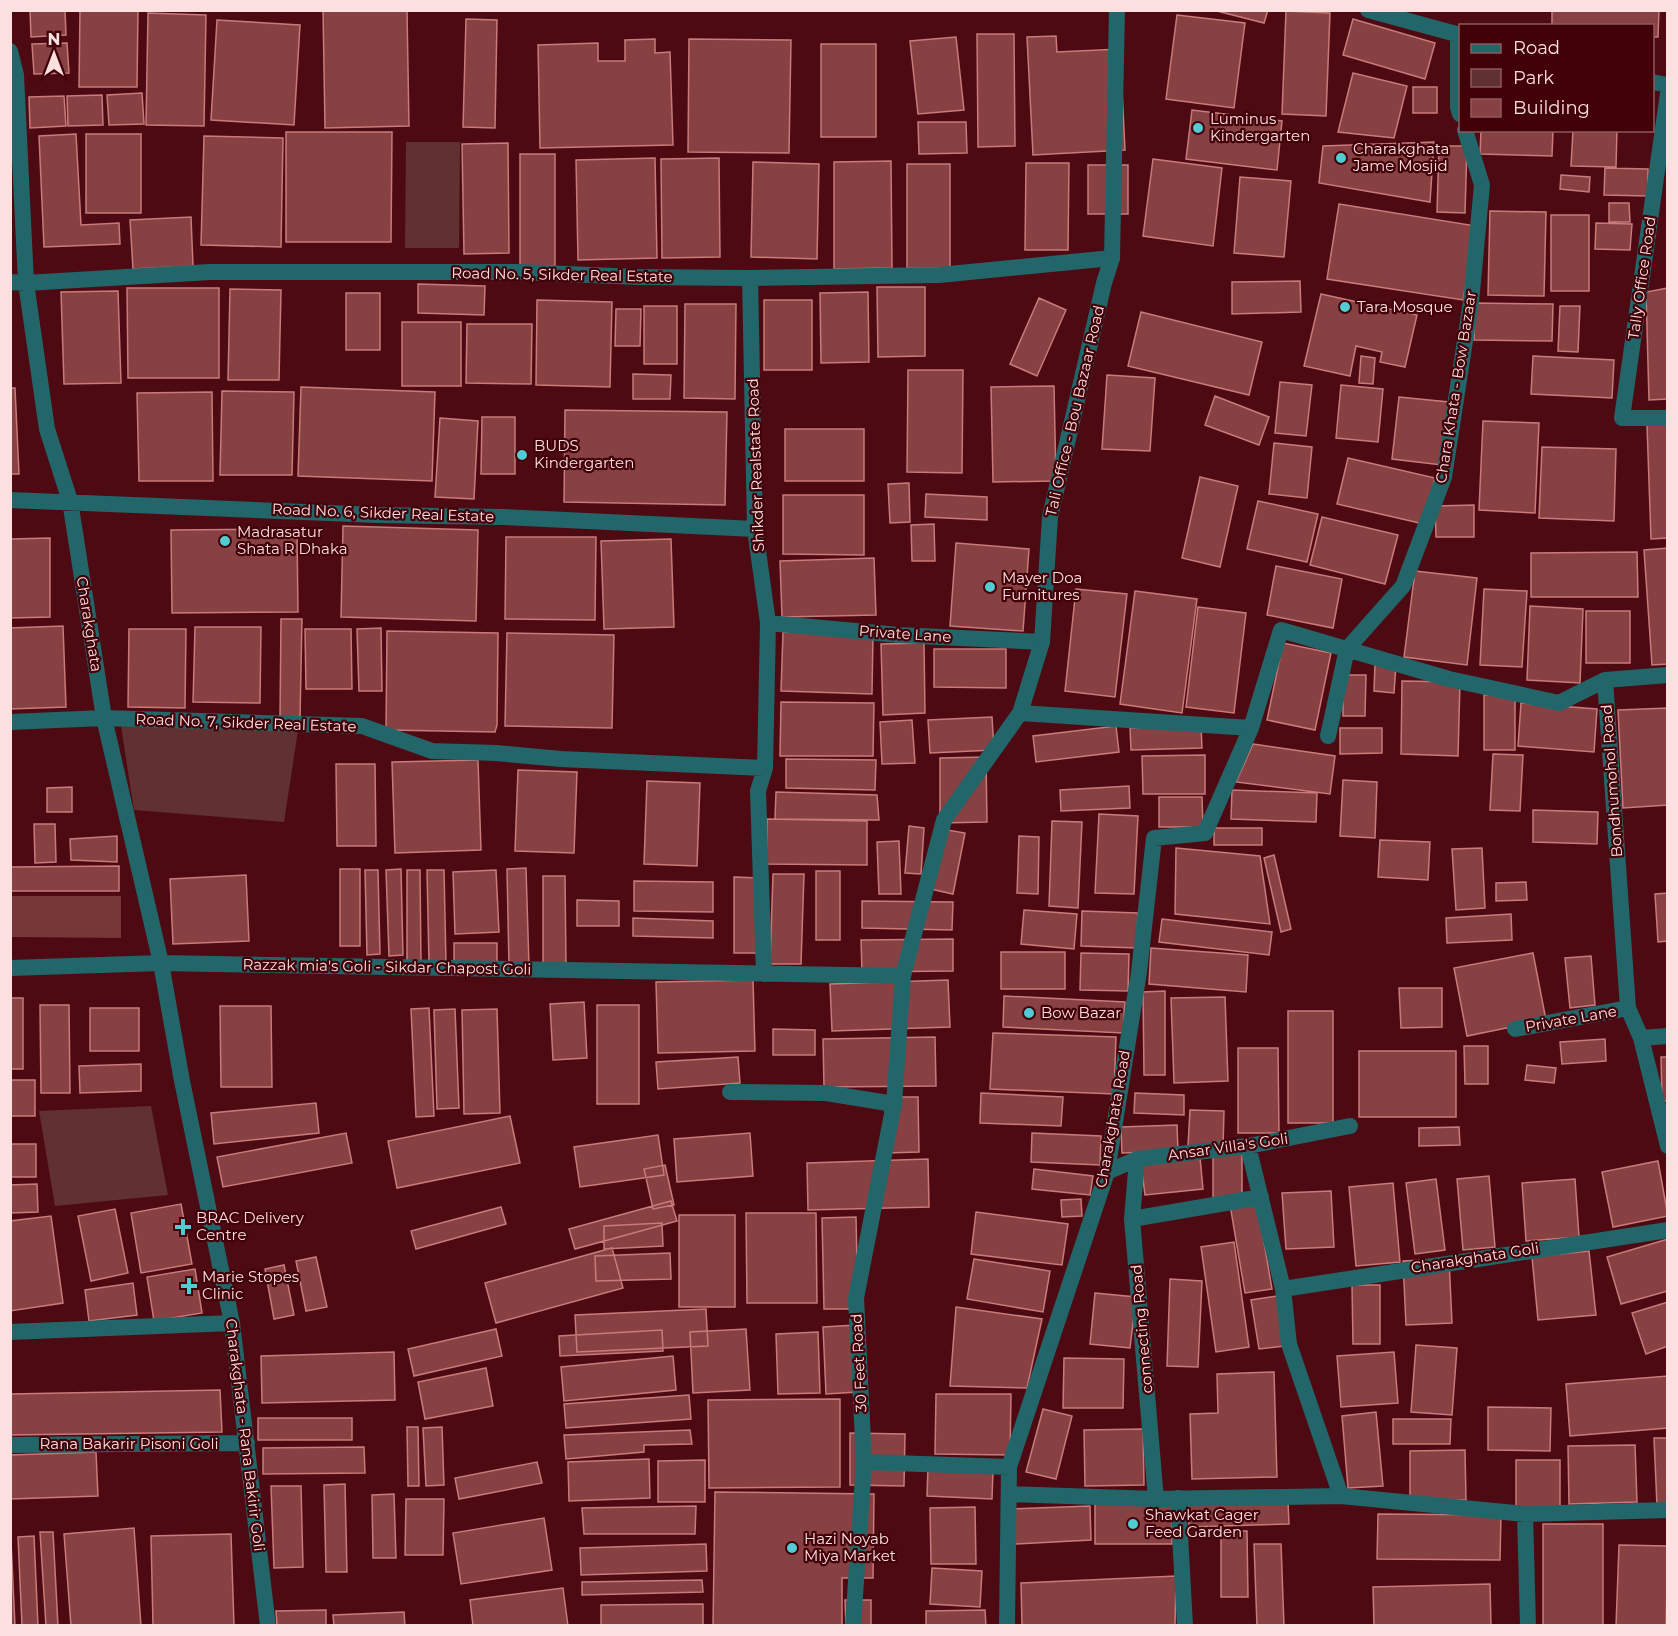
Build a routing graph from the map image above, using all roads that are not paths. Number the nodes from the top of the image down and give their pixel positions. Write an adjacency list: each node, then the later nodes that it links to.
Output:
1 (1117, 10): 8 (street, Tali Office - Bou Bazaar Road)
2 (1368, 10): 3 (street)
3 (1459, 34): 6 (street)
4 (10, 51): 10 (street, Charakghata)
5 (1668, 93): 11 (street, Tally Office Road)
6 (1459, 109)
7 (1467, 132): 17 (street, Chara Khata - Bow Bazaar)
8 (1112, 258): 9 (street, Road No. 5, Sikder Real Estate); 16 (street, Tali Office - Bou Bazaar Road)
9 (750, 278): 10 (street, Road No. 5, Sikder Real Estate); 14 (street, Shikder Realstate Road)
10 (18, 283): 13 (street, Charakghata)
11 (1668, 418)
12 (10, 500): 13 (street, Road No. 6, Sikder Real Estate)
13 (70, 501): 14 (street, Road No. 6, Sikder Real Estate); 21 (street, Charakghata)
14 (755, 529): 15 (street, Shikder Realstate Road)
15 (768, 623): 16 (street, Private Lane); 25 (street, Shikder Realstate Road)
16 (1042, 642): 20 (street, Tali Office - Bou Bazaar Road)
17 (1347, 650): 19 (street, Bondhumohol Road); 23 (street); 24 (street)
18 (1668, 675): 19 (street)
19 (1605, 680): 30 (street, Bondhumohol Road)
20 (1020, 713): 23 (street); 29 (street, Tali Office - Bou Bazaar Road)
21 (104, 717): 22 (street, Road No. 7, Sikder Real Estate); 25 (street, Road No. 7, Sikder Real Estate); 26 (street, Charakghata)
22 (10, 722)
23 (1251, 728): 40 (street, Charakghata Road)
24 (1328, 735)
25 (765, 768): 28 (street, Shikder Realstate Road)
26 (161, 963): 27 (street, Razzak mia's Goli - Sikdar Chapost Goli); 28 (street, Razzak mia's Goli - Sikdar Chapost Goli); 45 (street, Charakghata - Rana Bakirir Goli)
27 (10, 968)
28 (764, 974): 29 (street, Razzak mia's Goli - Sikdar Chapost Goli)
29 (903, 976): 35 (street, Tali Office - Bou Bazaar Road)
30 (1628, 1008): 31 (street, Private Lane); 33 (street, Bondhumohol Road)
31 (1515, 1029)
32 (1668, 1036): 33 (street)
33 (1641, 1038): 38 (street, Bondhumohol Road)
34 (730, 1092): 35 (street)
35 (894, 1104): 49 (street, 30 Feet Road)
36 (1350, 1126): 37 (street, Ansar Villa's Goli)
37 (1248, 1146): 39 (street, Ansar Villa's Goli); 41 (street)
38 (1668, 1146)
39 (1137, 1159): 40 (street, Ansar Villa's Goli); 42 (street, connecting Road)
40 (1107, 1172): 50 (street, Charakghata Road)
41 (1261, 1197): 42 (street); 44 (street)
42 (1132, 1219): 54 (street, connecting Road)
43 (1668, 1230): 44 (street, Charakghata Goli)
44 (1283, 1289): 52 (street)
45 (232, 1323): 46 (street); 47 (street, Charakghata - Rana Bakirir Goli)
46 (10, 1332)
47 (247, 1443): 48 (street, Rana Bakarir Pisoni Goli); 57 (street, Charakghata - Rana Bakirir Goli)
48 (10, 1445)
49 (864, 1462): 50 (street); 58 (street, 30 Feet Road)
50 (1009, 1467): 51 (street, Charakghata Road)
51 (1009, 1494): 54 (street); 59 (street, Charakghata Road)
52 (1341, 1496): 53 (street); 56 (street)
53 (1178, 1498): 54 (street); 60 (street)
54 (1156, 1499)
55 (1668, 1510): 56 (street)
56 (1525, 1514): 61 (street)
57 (268, 1626)
58 (853, 1626)
59 (1008, 1626)
60 (1185, 1626)
61 (1528, 1626)

